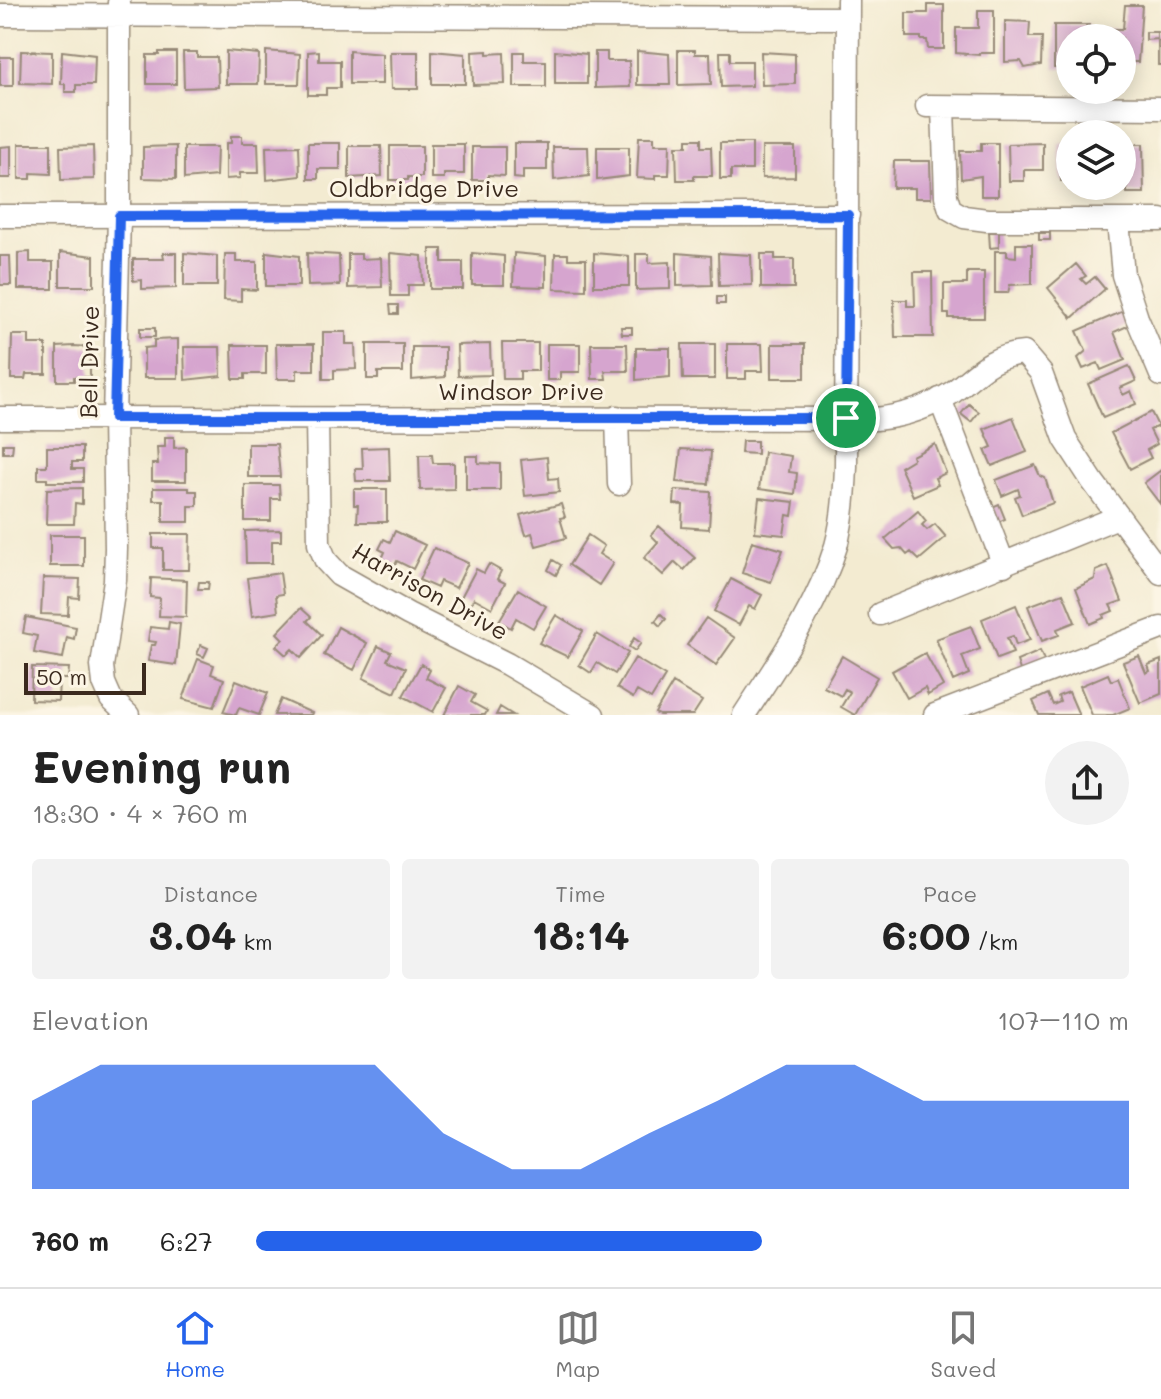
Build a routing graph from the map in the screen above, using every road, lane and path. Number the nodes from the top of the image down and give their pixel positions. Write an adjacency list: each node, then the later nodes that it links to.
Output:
1 (119, 7): 2 (street); 3 (street); 7 (street, Bell Drive)
2 (848, 9): 5 (street)
3 (0, 15)
4 (1161, 108): 9 (street)
5 (848, 215): 7 (street, Oldbridge Drive); 15 (street)
6 (0, 216): 7 (street, Oldbridge Drive)
7 (119, 216): 14 (street, Bell Drive)
8 (1161, 220): 9 (street)
9 (1118, 221): 10 (street)
10 (1161, 375)
11 (940, 399): 15 (street, Windsor Drive); 18 (street, Windsor Drive); 19 (street)
12 (617, 417): 15 (street, Windsor Drive); 16 (street, Windsor Drive); 17 (street)
13 (0, 418): 14 (street, Windsor Drive)
14 (114, 418): 16 (street, Windsor Drive); 23 (street, Bell Drive)
15 (846, 418): 25 (street)
16 (317, 419): 24 (street, Harrison Drive)
17 (619, 484)
18 (1118, 517): 19 (street); 20 (street)
19 (1004, 565): 21 (street)
20 (1161, 573)
21 (880, 614)
22 (1161, 628): 26 (street)
23 (128, 715)
24 (593, 715)
25 (744, 715)
26 (935, 715)

